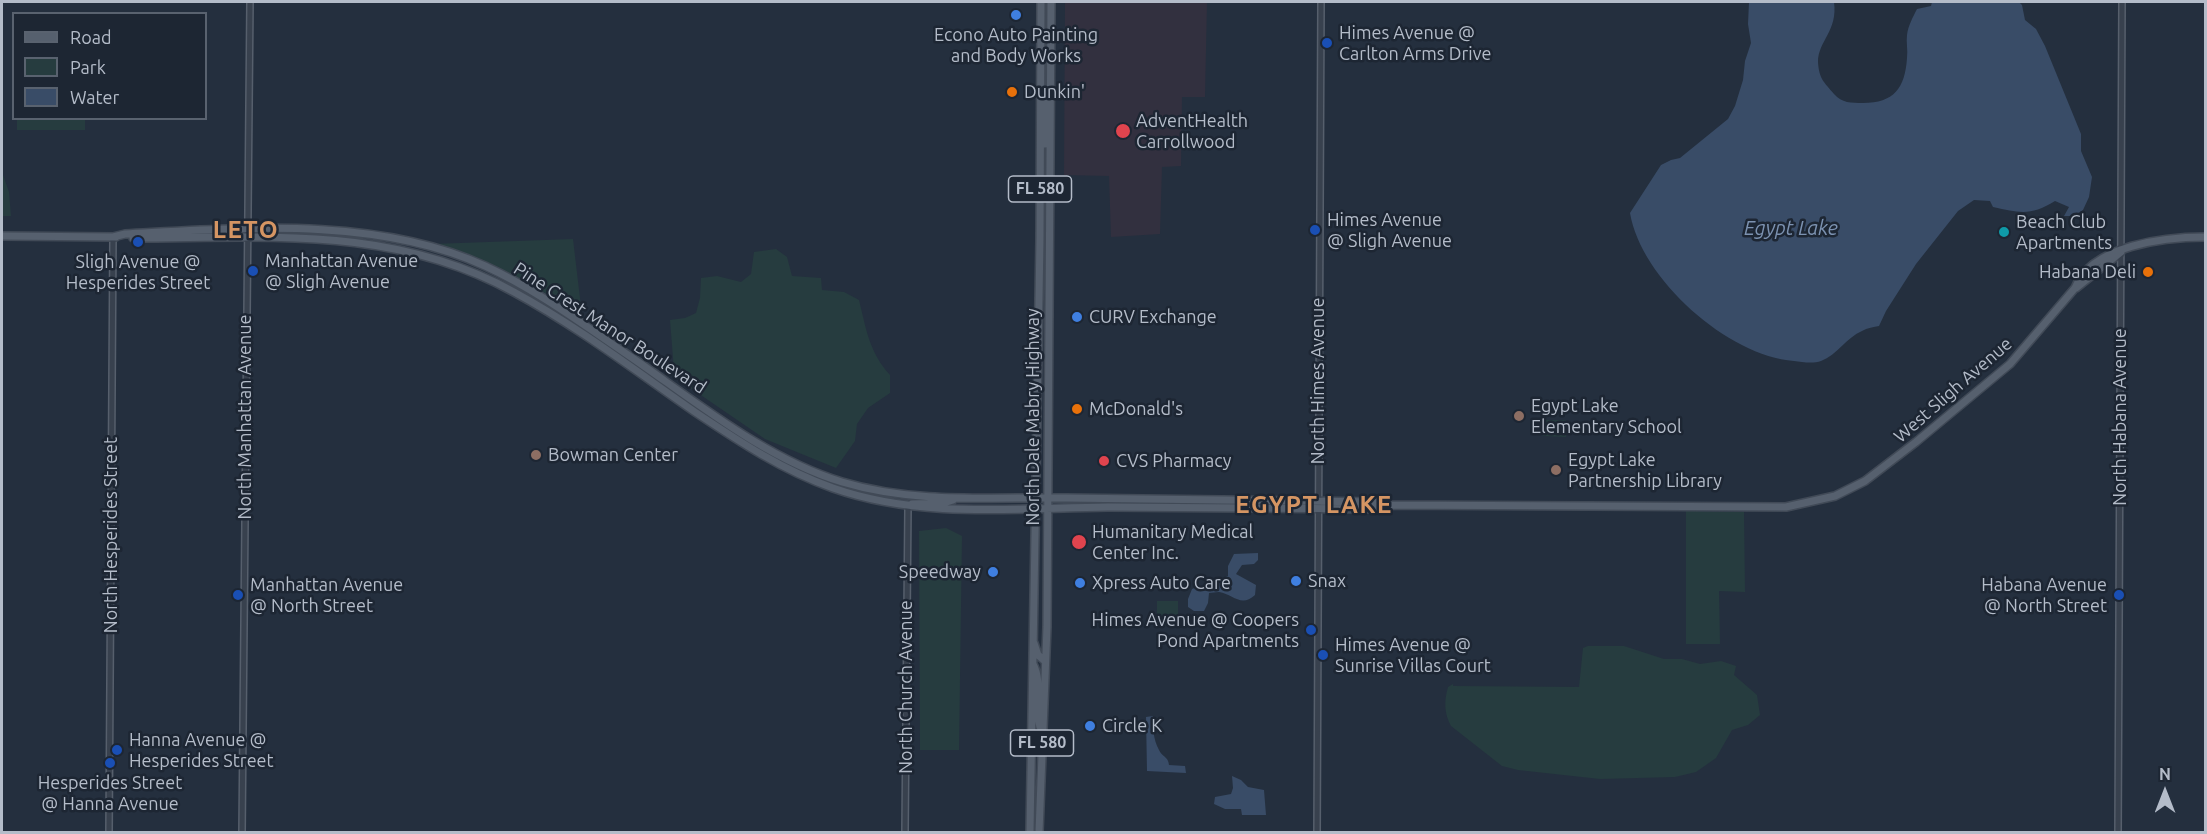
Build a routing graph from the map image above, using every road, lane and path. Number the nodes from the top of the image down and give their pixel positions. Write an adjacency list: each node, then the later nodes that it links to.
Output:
1 (250, 2): 11 (street, North Manhattan Avenue)
2 (1041, 2): 6 (main road, North Dale Mabry Highway / FL 580)
3 (1051, 2): 7 (main road, North Dale Mabry Highway / FL 580)
4 (1321, 2): 24 (street, North Himes Avenue)
5 (2122, 2): 17 (street, North Habana Avenue)
6 (1041, 30): 7 (main road); 8 (main road, North Dale Mabry Highway / FL 580)
7 (1051, 65): 10 (main road, North Dale Mabry Highway / FL 580)
8 (1041, 80): 9 (main road, North Dale Mabry Highway / FL 580); 10 (main road)
9 (1041, 160): 15 (main road, North Dale Mabry Highway / FL 580); 16 (main road)
10 (1050, 167): 16 (main road, North Dale Mabry Highway / FL 580)
11 (247, 233): 13 (main road); 19 (main road, Pine Crest Manor Boulevard); 20 (main road, Pine Crest Manor Boulevard); 37 (street, North Manhattan Avenue)
12 (2, 236): 13 (main road)
13 (113, 237): 36 (street, North Hesperides Street)
14 (2205, 237): 17 (main road, West Sligh Avenue)
15 (1040, 238): 18 (main road); 21 (main road, North Dale Mabry Highway / FL 580)
16 (1049, 239): 18 (main road, North Dale Mabry Highway / FL 580)
17 (2121, 252): 24 (main road, West Sligh Avenue); 41 (street, North Habana Avenue)
18 (1049, 326): 22 (main road, North Dale Mabry Highway / FL 580)
19 (858, 495): 20 (main road, Pine Crest Manor Boulevard); 25 (main road, Pine Crest Manor Boulevard)
20 (907, 495): 23 (main road, Pine Crest Manor Boulevard)
21 (1035, 498): 22 (main road, Pine Crest Manor Boulevard); 23 (main road, Pine Crest Manor Boulevard); 26 (main road, North Dale Mabry Highway / FL 580)
22 (1048, 498): 24 (main road, Pine Crest Manor Boulevard); 27 (main road, North Dale Mabry Highway / FL 580)
23 (956, 499): 25 (main road, Pine Crest Manor Boulevard)
24 (1317, 505): 27 (main road, Pine Crest Manor Boulevard); 40 (street, North Himes Avenue)
25 (908, 506): 26 (main road, Pine Crest Manor Boulevard); 38 (street, North Church Avenue)
26 (1035, 508): 27 (main road, Pine Crest Manor Boulevard); 28 (main road, North Dale Mabry Highway / FL 580)
27 (1048, 508): 29 (main road, North Dale Mabry Highway / FL 580)
28 (1032, 635): 29 (main road); 30 (main road, North Dale Mabry Highway / FL 580)
29 (1045, 661): 31 (main road, North Dale Mabry Highway / FL 580)
30 (1032, 664): 31 (main road); 32 (main road, North Dale Mabry Highway / FL 580)
31 (1042, 735): 33 (main road, North Dale Mabry Highway / FL 580)
32 (1031, 762): 33 (main road); 34 (main road, North Dale Mabry Highway / FL 580)
33 (1040, 782): 35 (main road, North Dale Mabry Highway / FL 580)
34 (1030, 806): 35 (main road); 39 (main road, North Dale Mabry Highway / FL 580)
35 (1039, 829)
36 (109, 832)
37 (242, 832)
38 (905, 832)
39 (1030, 832)
40 (1317, 832)
41 (2118, 832)

